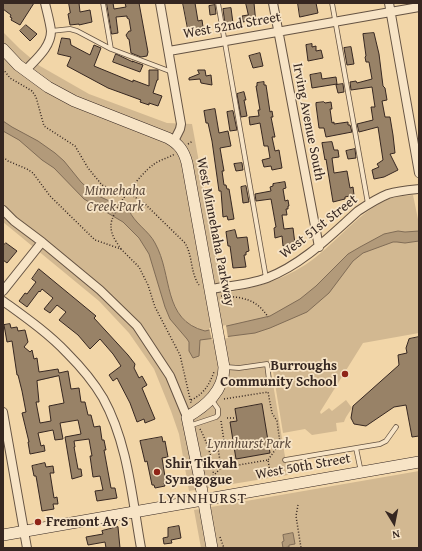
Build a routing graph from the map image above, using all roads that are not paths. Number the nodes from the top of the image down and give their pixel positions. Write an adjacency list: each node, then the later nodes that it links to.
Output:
1 (45, 3): 12 (street)
2 (103, 3): 15 (lane)
3 (160, 3): 16 (street)
4 (218, 3): 13 (lane)
5 (273, 3): 11 (street, Irving Avenue South)
6 (332, 3): 10 (lane)
7 (389, 3): 9 (street)
8 (419, 7): 9 (street, West 52nd Street)
9 (390, 12): 10 (street, West 52nd Street); 20 (street)
10 (335, 21): 11 (street, West 52nd Street); 22 (lane)
11 (278, 31): 13 (street, West 52nd Street); 25 (street, Irving Avenue South)
12 (51, 32): 15 (lane); 17 (street)
13 (225, 41): 16 (street, West 52nd Street); 26 (lane)
14 (3, 49): 17 (street)
15 (111, 49): 18 (lane)
16 (169, 50): 18 (street)
17 (26, 70): 19 (street)
18 (173, 72): 19 (street)
19 (175, 147): 27 (street, West Minnehaha Parkway)
20 (419, 173)
21 (419, 190): 22 (street, West 51st Street)
22 (368, 205): 25 (street, West 51st Street)
23 (3, 210): 24 (street)
24 (42, 242): 28 (street); 34 (street)
25 (319, 247): 26 (street, West 51st Street)
26 (266, 279): 27 (street, West 51st Street)
27 (206, 288): 30 (street, West Minnehaha Parkway)
28 (3, 291)
29 (3, 301): 41 (street)
30 (219, 367): 31 (street, West Minnehaha Parkway); 31 (lane)
31 (222, 379): 32 (street, West Minnehaha Parkway)
32 (211, 399): 34 (street, West Minnehaha Parkway); 34 (lane)
33 (3, 412): 42 (street)
34 (191, 423): 40 (street)
35 (396, 427): 36 (lane)
36 (356, 448): 37 (lane); 39 (lane)
37 (285, 460)
38 (419, 462): 39 (street, West 50th Street)
39 (361, 472): 40 (street, West 50th Street)
40 (207, 494): 41 (street, West 50th Street); 46 (street)
41 (134, 511): 42 (street, West 50th Street); 45 (street)
42 (24, 531): 43 (street, West 50th Street); 44 (street)
43 (3, 535)
44 (27, 548)
45 (141, 548)
46 (212, 548)

